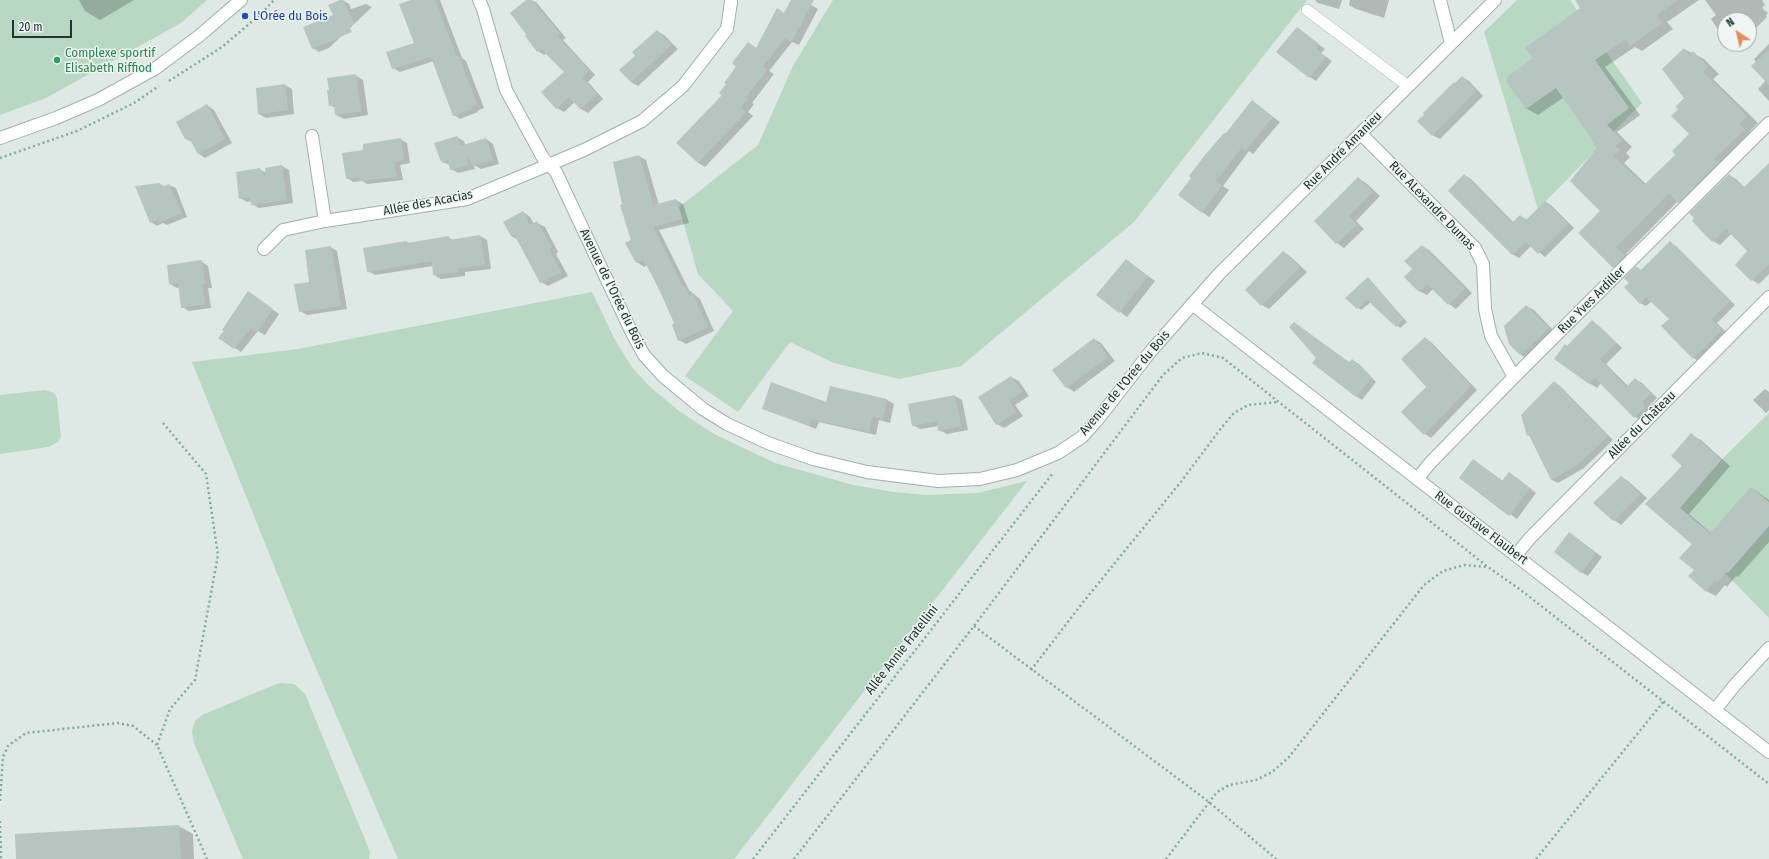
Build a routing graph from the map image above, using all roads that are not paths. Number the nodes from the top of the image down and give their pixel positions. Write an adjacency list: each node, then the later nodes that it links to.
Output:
1 (241, 0): 12 (street)
2 (479, 0): 13 (street, Avenue de l'Orée du Bois)
3 (1440, 0): 7 (street)
4 (1495, 0): 7 (street, Rue André Amanieu)
5 (731, 2): 13 (street, Allée des Acacias)
6 (1307, 10): 8 (lane)
7 (1451, 43): 8 (street, Rue André Amanieu)
8 (1408, 86): 10 (street, Rue André Amanieu)
9 (1769, 123): 18 (street, Rue Yves Ardiller)
10 (1361, 134): 17 (street, Rue André Amanieu); 18 (street, Rue ALexandre Dumas)
11 (312, 136): 14 (street)
12 (0, 138)
13 (549, 165): 14 (street, Allée des Acacias); 17 (street, Avenue de l'Orée du Bois)
14 (325, 221): 15 (street, Allée des Acacias)
15 (264, 249)
16 (1769, 297): 20 (street, Allée du Château)
17 (1192, 304): 19 (street, Rue Gustave Flaubert)
18 (1514, 377): 19 (street, Rue Yves Ardiller)
19 (1417, 479): 20 (street, Rue Gustave Flaubert)
20 (1516, 555): 22 (street, Rue Gustave Flaubert)
21 (1769, 648): 22 (street)
22 (1715, 710): 23 (street, Rue Gustave Flaubert)
23 (1769, 752)

